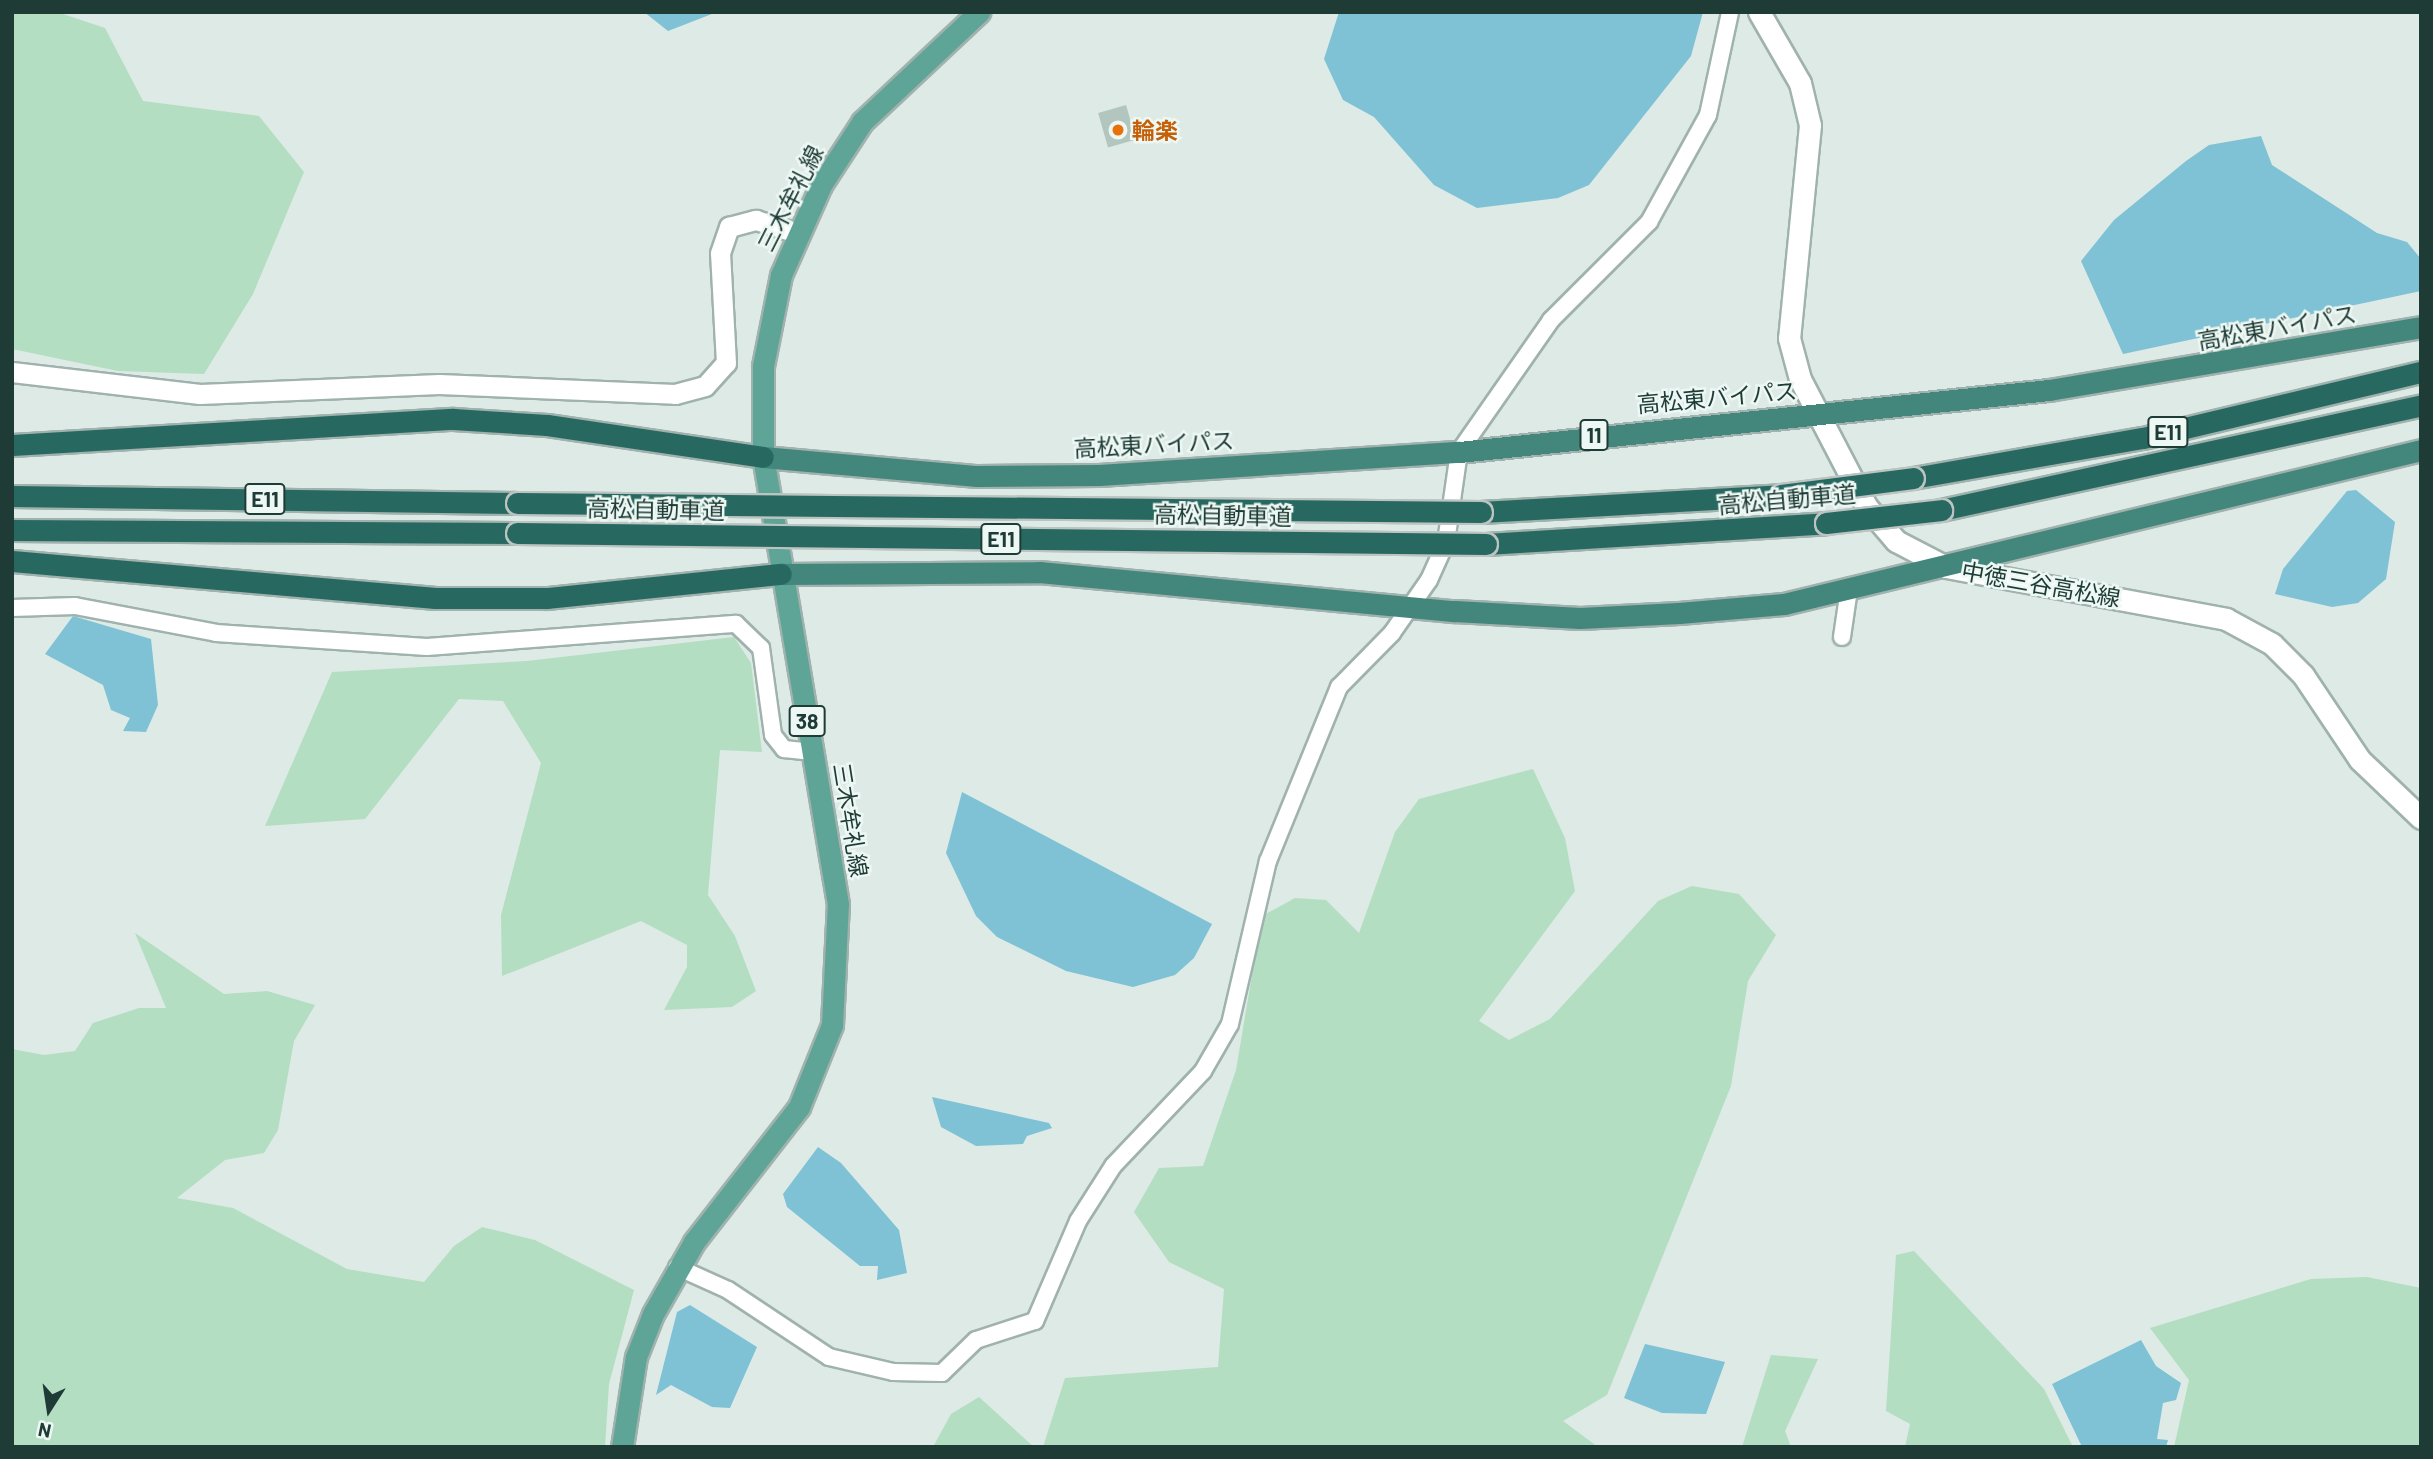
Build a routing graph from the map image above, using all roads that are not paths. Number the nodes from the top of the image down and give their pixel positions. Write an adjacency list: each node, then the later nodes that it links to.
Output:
1 (979, 12): 4 (main road, 三木牟礼線 / 38)
2 (1730, 12): 12 (street)
3 (1759, 12): 9 (main road, 中徳三谷高松線)
4 (797, 233): 6 (street); 13 (main road, 三木牟礼線 / 38)
5 (2421, 327): 9 (highway, 高松東バイパス / 11)
6 (12, 372)
7 (2421, 372): 14 (highway, 高松自動車道 / E11, bridge)
8 (2421, 405): 15 (highway, 高松自動車道 / E11, bridge)
9 (1818, 414): 12 (highway, 高松東バイパス / 11); 17 (main road, 中徳三谷高松線)
10 (12, 445): 13 (highway)
11 (2421, 450): 17 (highway)
12 (1459, 452): 13 (highway, 高松東バイパス / 11); 20 (street)
13 (763, 457): 18 (main road, 三木牟礼線 / 38)
14 (12, 496)
15 (12, 530)
16 (12, 561): 18 (highway)
17 (1946, 566): 19 (highway); 24 (main road, 中徳三谷高松線)
18 (781, 573): 20 (highway); 23 (main road, 三木牟礼線 / 38)
19 (1849, 589): 20 (highway); 22 (street)
20 (1410, 606): 25 (street)
21 (12, 608): 23 (street)
22 (1842, 637)
23 (813, 752): 25 (main road, 三木牟礼線 / 38)
24 (2421, 818)
25 (677, 1267): 26 (main road, 三木牟礼線 / 38)
26 (622, 1447)

